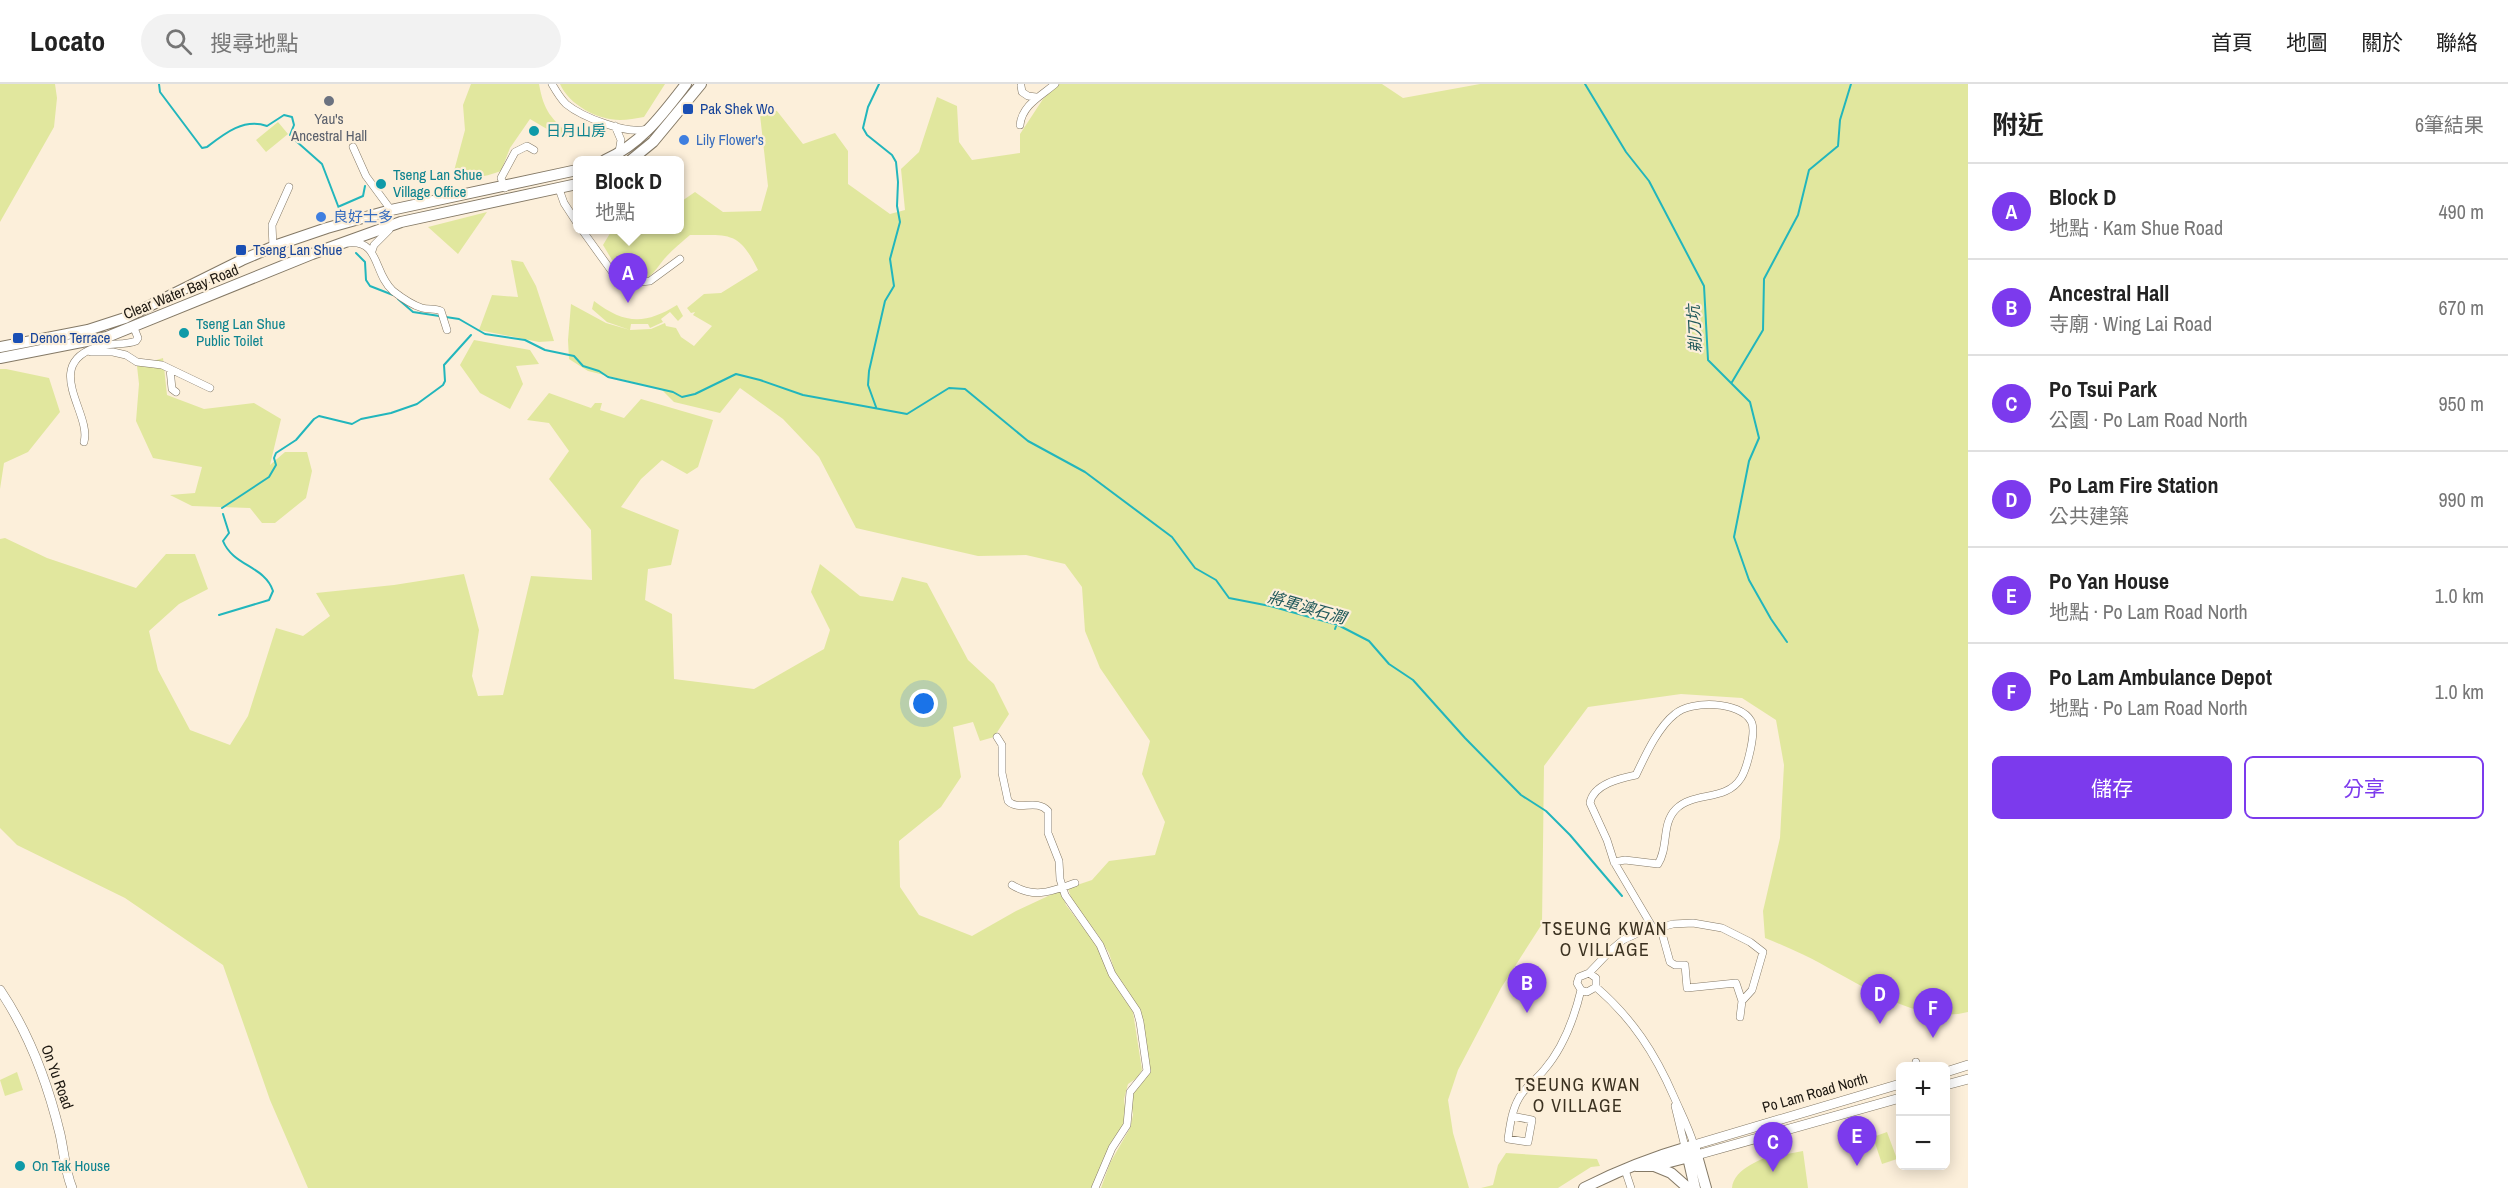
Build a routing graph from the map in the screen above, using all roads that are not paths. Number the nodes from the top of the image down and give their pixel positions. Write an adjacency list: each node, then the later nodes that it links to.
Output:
1 (552, 84): 8 (street)
2 (686, 84): 9 (main road)
3 (701, 84): 13 (main road)
4 (1054, 84): 6 (street)
5 (1021, 86): 6 (street)
6 (1039, 97): 7 (street)
7 (1020, 124)
8 (615, 126): 9 (street); 12 (street)
9 (652, 127): 12 (main road)
10 (353, 147): 19 (street)
11 (534, 150): 17 (street)
12 (617, 155)
13 (636, 156)
14 (573, 171): 17 (main road, Clear Water Bay Road)
15 (573, 185): 18 (main road, Clear Water Bay Road)
16 (289, 187): 24 (street)
17 (505, 188): 19 (main road, Clear Water Bay Road)
18 (559, 189): 20 (street); 21 (main road, Clear Water Bay Road)
19 (391, 210): 24 (main road, Clear Water Bay Road)
20 (573, 217)
21 (401, 222): 23 (main road, Clear Water Bay Road); 25 (street)
22 (585, 234): 26 (street)
23 (340, 244): 25 (street); 28 (main road, Clear Water Bay Road)
24 (273, 247): 27 (main road, Clear Water Bay Road); 28 (main road)
25 (372, 251): 31 (street)
26 (680, 259)
27 (242, 260): 29 (main road); 32 (main road, Clear Water Bay Road)
28 (283, 266): 29 (main road, Clear Water Bay Road)
29 (251, 280): 30 (main road, Clear Water Bay Road)
30 (134, 327): 33 (street); 34 (main road, Clear Water Bay Road)
31 (447, 330)
32 (0, 346)
33 (86, 353): 35 (street); 38 (street)
34 (0, 358)
35 (170, 369): 36 (street); 37 (street)
36 (210, 388)
37 (176, 392)
38 (84, 442)
39 (998, 737): 43 (street)
40 (1614, 862): 40 (street); 44 (street)
41 (1075, 883): 43 (street)
42 (1012, 885): 43 (street)
43 (1062, 887): 62 (street)
44 (1657, 927): 45 (street); 49 (street); 49 (street)
45 (1589, 973): 46 (street); 48 (street)
46 (1596, 987): 48 (street); 58 (street)
47 (0, 990): 61 (main road, On Yu Road)
48 (1581, 990): 57 (street)
49 (1742, 1001): 50 (street)
50 (1740, 1017)
51 (1968, 1065): 52 (main road)
52 (1950, 1070)
53 (1968, 1079): 54 (main road)
54 (1950, 1084)
55 (1896, 1085): 58 (main road, Po Lam Road North)
56 (1896, 1099): 58 (main road, Po Lam Road North)
57 (1512, 1116): 57 (street)
58 (1691, 1151): 59 (main road, Po Lam Road North); 60 (main road, Po Lam Road North); 66 (main road); 67 (main road)
59 (1654, 1166): 60 (main road, Po Lam Road North); 65 (main road)
60 (1631, 1168): 63 (main road, Po Lam Road North); 64 (street)
61 (69, 1185)
62 (1095, 1188)
63 (1584, 1188)
64 (1631, 1188)
65 (1688, 1188)
66 (1695, 1188)
67 (1706, 1188)

